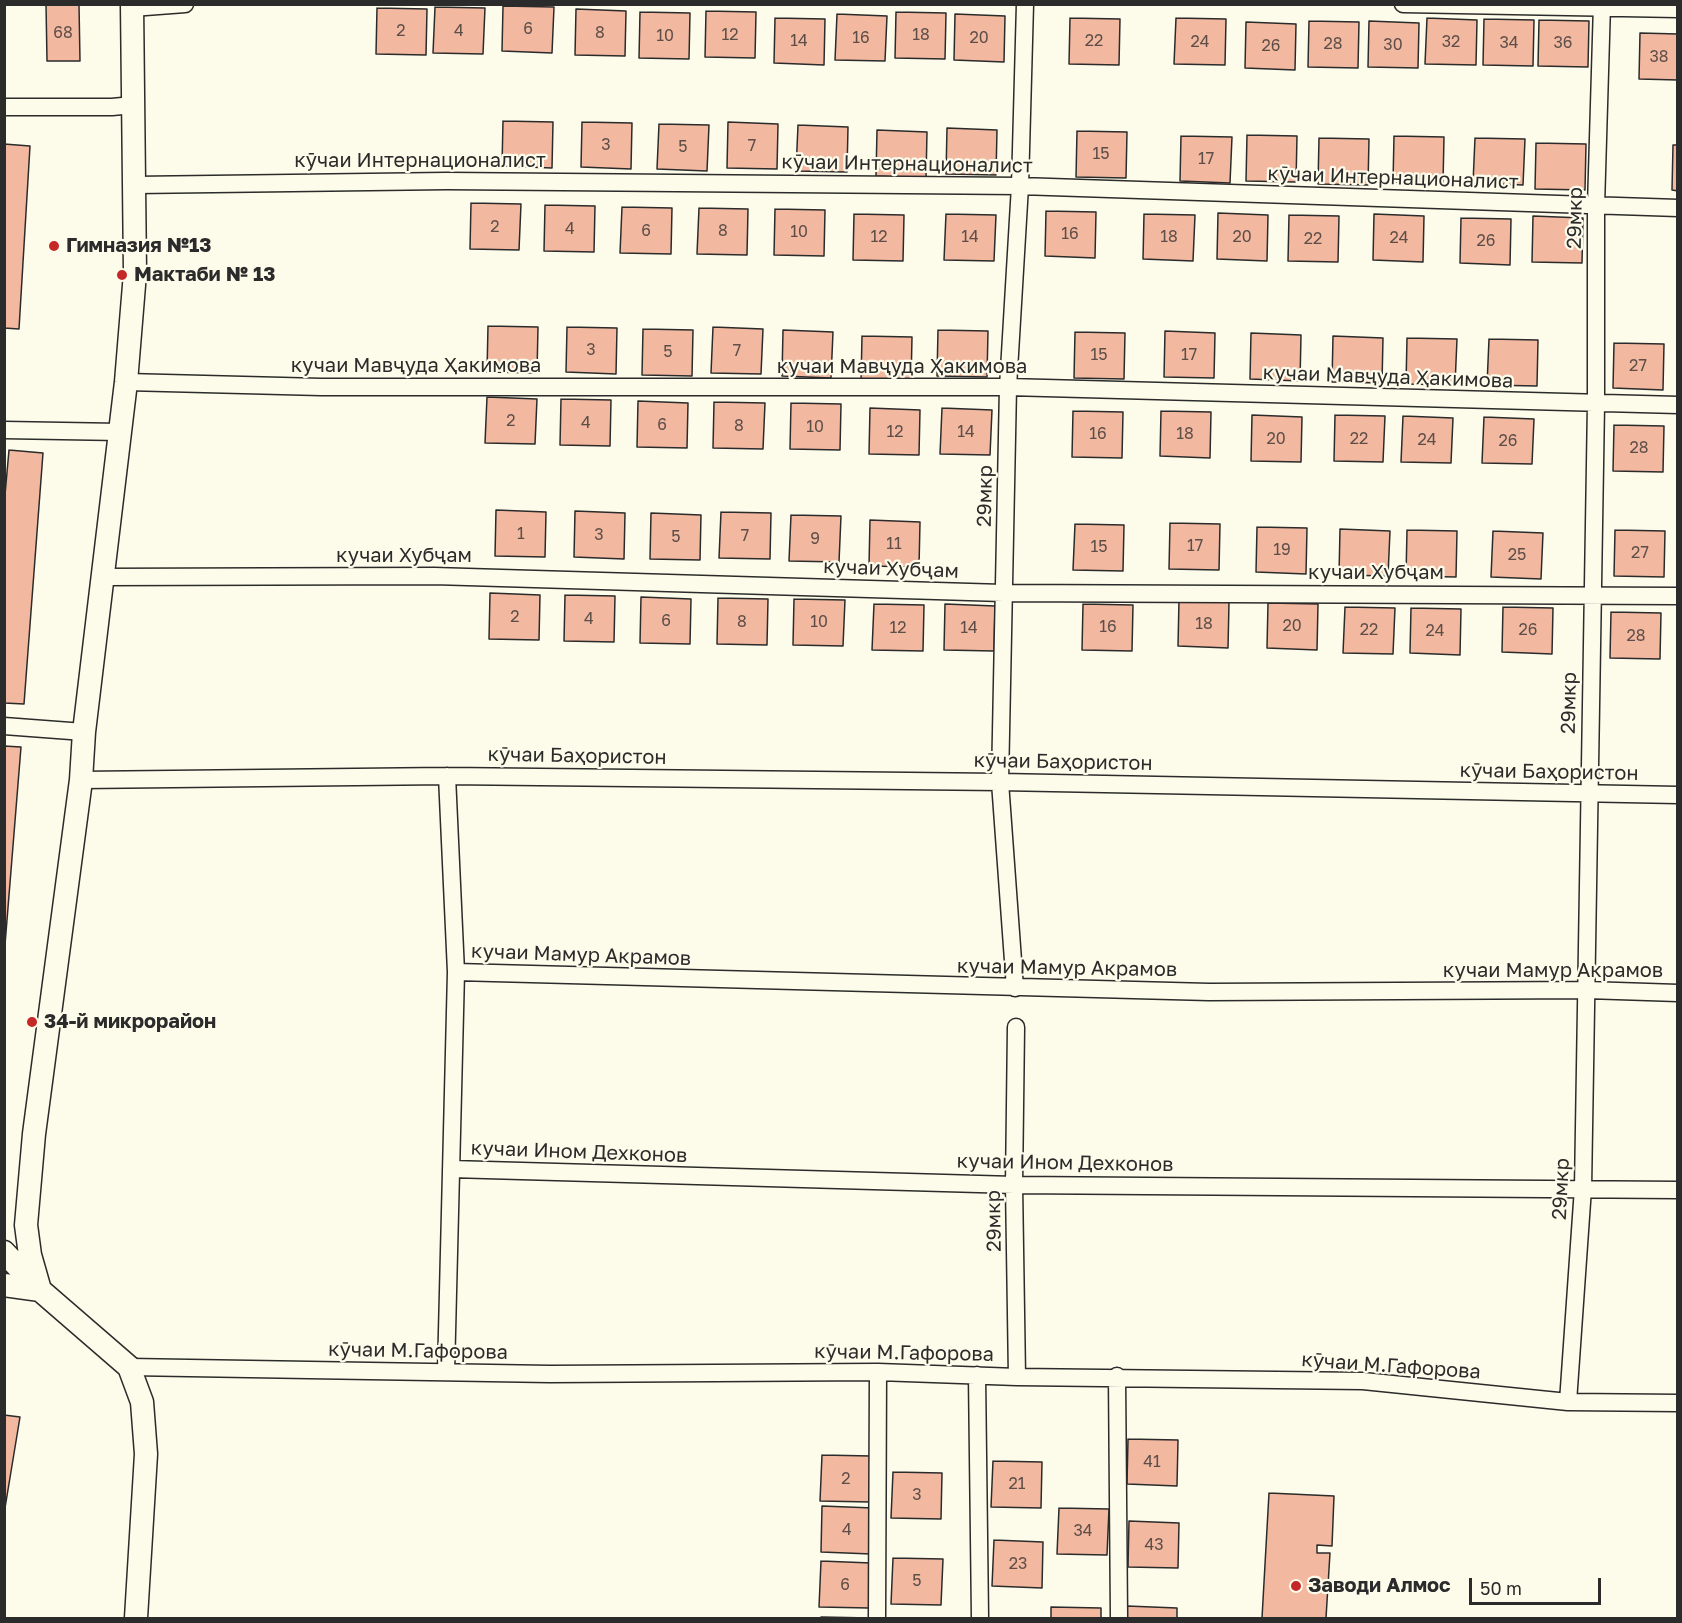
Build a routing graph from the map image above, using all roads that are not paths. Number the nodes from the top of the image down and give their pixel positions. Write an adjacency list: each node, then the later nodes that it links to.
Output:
1 (185, 4): 4 (street)
2 (1025, 4): 10 (street, 29мкр)
3 (1403, 4): 5 (street)
4 (132, 6): 7 (main road)
5 (1602, 6): 6 (street); 11 (street, 29мкр)
6 (1677, 9)
7 (133, 105): 8 (street); 9 (main road)
8 (4, 107)
9 (135, 185): 10 (street, кӯчаи Интернационалист); 13 (main road)
10 (1020, 186): 11 (street, кӯчаи Интернационалист); 14 (street, 29мкр)
11 (1596, 206): 12 (street, кӯчаи Интернационалист); 15 (street, 29мкр)
12 (1677, 208)
13 (126, 382): 14 (street, кучаи Мавҷуда Ҳакимова); 18 (main road)
14 (1008, 387): 15 (street, кучаи Мавҷуда Ҳакимова); 20 (street, 29мкр)
15 (1596, 404): 16 (street, кучаи Мавҷуда Ҳакимова); 21 (street, 29мкр)
16 (1677, 405)
17 (4, 430): 18 (street)
18 (120, 432): 19 (main road)
19 (102, 578): 20 (street, кучаи Хубҷам); 24 (main road)
20 (1003, 593): 21 (street, кучаи Хубҷам); 27 (street, 29мкр)
21 (1592, 594): 22 (street, кучаи Хубҷам); 28 (street, 29мкр)
22 (1677, 596)
23 (4, 726): 24 (street)
24 (84, 732): 26 (main road)
25 (447, 776): 26 (street, кӯчаи Баҳористон); 27 (street, кӯчаи Баҳористон); 30 (street)
26 (81, 780): 39 (main road)
27 (1000, 782): 28 (street, кӯчаи Баҳористон); 31 (street, 29мкр)
28 (1588, 794): 29 (street, кӯчаи Баҳористон); 32 (street, 29мкр)
29 (1677, 795)
30 (456, 972): 31 (street, кучаи Мамур Акрамов); 35 (street)
31 (1015, 988): 32 (street, кучаи Мамур Акрамов)
32 (1587, 990): 33 (street, кучаи Мамур Акрамов); 37 (street, 29мкр)
33 (1677, 993)
34 (1016, 1027): 36 (street, 29мкр)
35 (451, 1169): 36 (street, кучаи Ином Дехконов); 45 (street)
36 (1014, 1185): 37 (street, кучаи Ином Дехконов); 49 (street, 29мкр)
37 (1583, 1188): 38 (street, кучаи Ином Дехконов); 50 (street, 29мкр)
38 (1677, 1190)
39 (26, 1225): 40 (main road); 43 (main road)
40 (4, 1238)
41 (4, 1252): 43 (main road)
42 (4, 1285): 43 (main road)
43 (40, 1290): 44 (main road)
44 (129, 1367): 45 (street, кӯчаи М.Гафорова); 52 (main road)
45 (446, 1372): 46 (street, кӯчаи М.Гафорова)
46 (878, 1372): 47 (street, кӯчаи М.Гафорова); 53 (street)
47 (977, 1375): 49 (street, кӯчаи М.Гафорова); 54 (street)
48 (1117, 1376): 49 (street, кӯчаи М.Гафорова); 50 (street, кӯчаи М.Гафорова); 55 (street)
49 (1017, 1377)
50 (1568, 1402): 51 (street, кӯчаи М.Гафорова)
51 (1677, 1403)
52 (136, 1618)
53 (877, 1618)
54 (980, 1618)
55 (1119, 1618)

